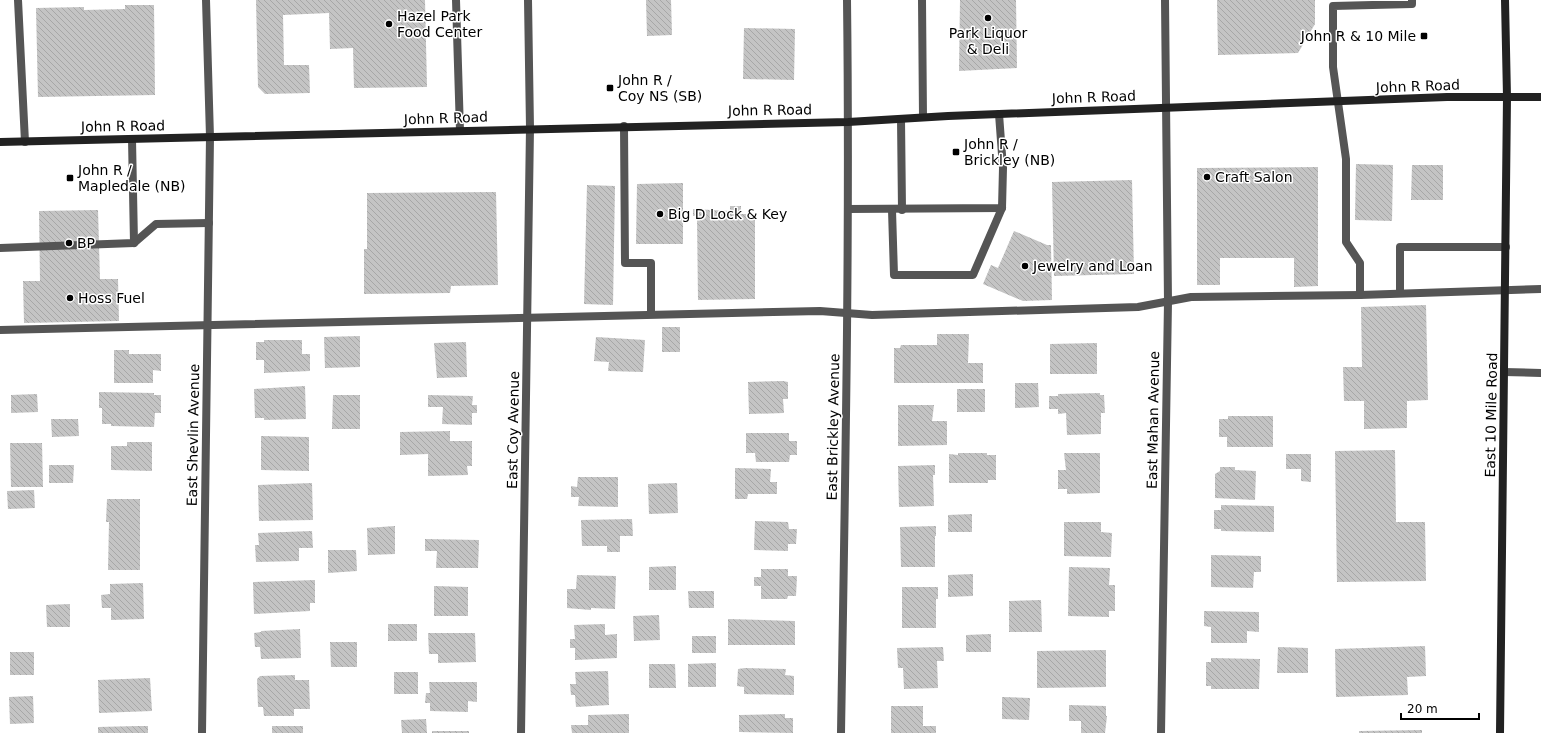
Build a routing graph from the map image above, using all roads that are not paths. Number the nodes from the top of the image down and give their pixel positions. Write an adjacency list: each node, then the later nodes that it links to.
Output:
1 (18, 0): 24 (street)
2 (206, 0): 21 (street, East Shevlin Avenue)
3 (456, 0): 20 (street)
4 (528, 0): 19 (street, East Coy Avenue)
5 (847, 0): 17 (street, East Brickley Avenue)
6 (922, 0): 15 (street)
7 (1165, 0): 13 (street, East Mahan Avenue)
8 (1412, 0): 12 (street)
9 (1506, 0): 10 (main road, East 10 Mile Road)
10 (1507, 97): 11 (main road, John R Road); 12 (main road, John R Road); 31 (main road, East 10 Mile Road)
11 (1541, 98)
12 (1338, 102): 13 (main road, John R Road); 36 (street)
13 (1167, 108): 14 (main road, John R Road); 37 (street, East Mahan Avenue)
14 (999, 114): 15 (main road, John R Road); 25 (street)
15 (923, 117): 16 (main road, John R Road)
16 (901, 119): 17 (main road, John R Road); 28 (street)
17 (848, 122): 18 (main road, John R Road); 26 (street, East Brickley Avenue)
18 (624, 126): 19 (main road, John R Road); 39 (street)
19 (530, 128): 20 (main road, John R Road); 40 (street, East Coy Avenue)
20 (460, 131): 21 (main road, John R Road)
21 (210, 137): 22 (main road, John R Road); 29 (street, East Shevlin Avenue)
22 (132, 139): 24 (main road, John R Road); 30 (street)
23 (0, 142): 24 (main road, John R Road)
24 (25, 142)
25 (1002, 208): 27 (street); 28 (street)
26 (848, 209): 27 (street); 38 (street, East Brickley Avenue)
27 (892, 210): 28 (street)
28 (902, 210)
29 (209, 223): 30 (street); 41 (street, East Shevlin Avenue)
30 (134, 243): 32 (street)
31 (1506, 247): 33 (main road, East 10 Mile Road); 35 (street)
32 (0, 248)
33 (1506, 289): 34 (street); 35 (street); 43 (main road, East 10 Mile Road)
34 (1541, 289)
35 (1400, 293): 36 (street)
36 (1360, 295): 37 (street)
37 (1168, 302): 38 (street); 48 (street, East Mahan Avenue)
38 (847, 312): 39 (street); 47 (street, East Brickley Avenue)
39 (651, 314): 40 (street)
40 (527, 317): 41 (street); 46 (street, East Coy Avenue)
41 (207, 324): 42 (street); 45 (street, East Shevlin Avenue)
42 (0, 330)
43 (1504, 372): 44 (street); 49 (main road, East 10 Mile Road)
44 (1541, 373)
45 (202, 733)
46 (521, 733)
47 (841, 733)
48 (1161, 733)
49 (1500, 733)

